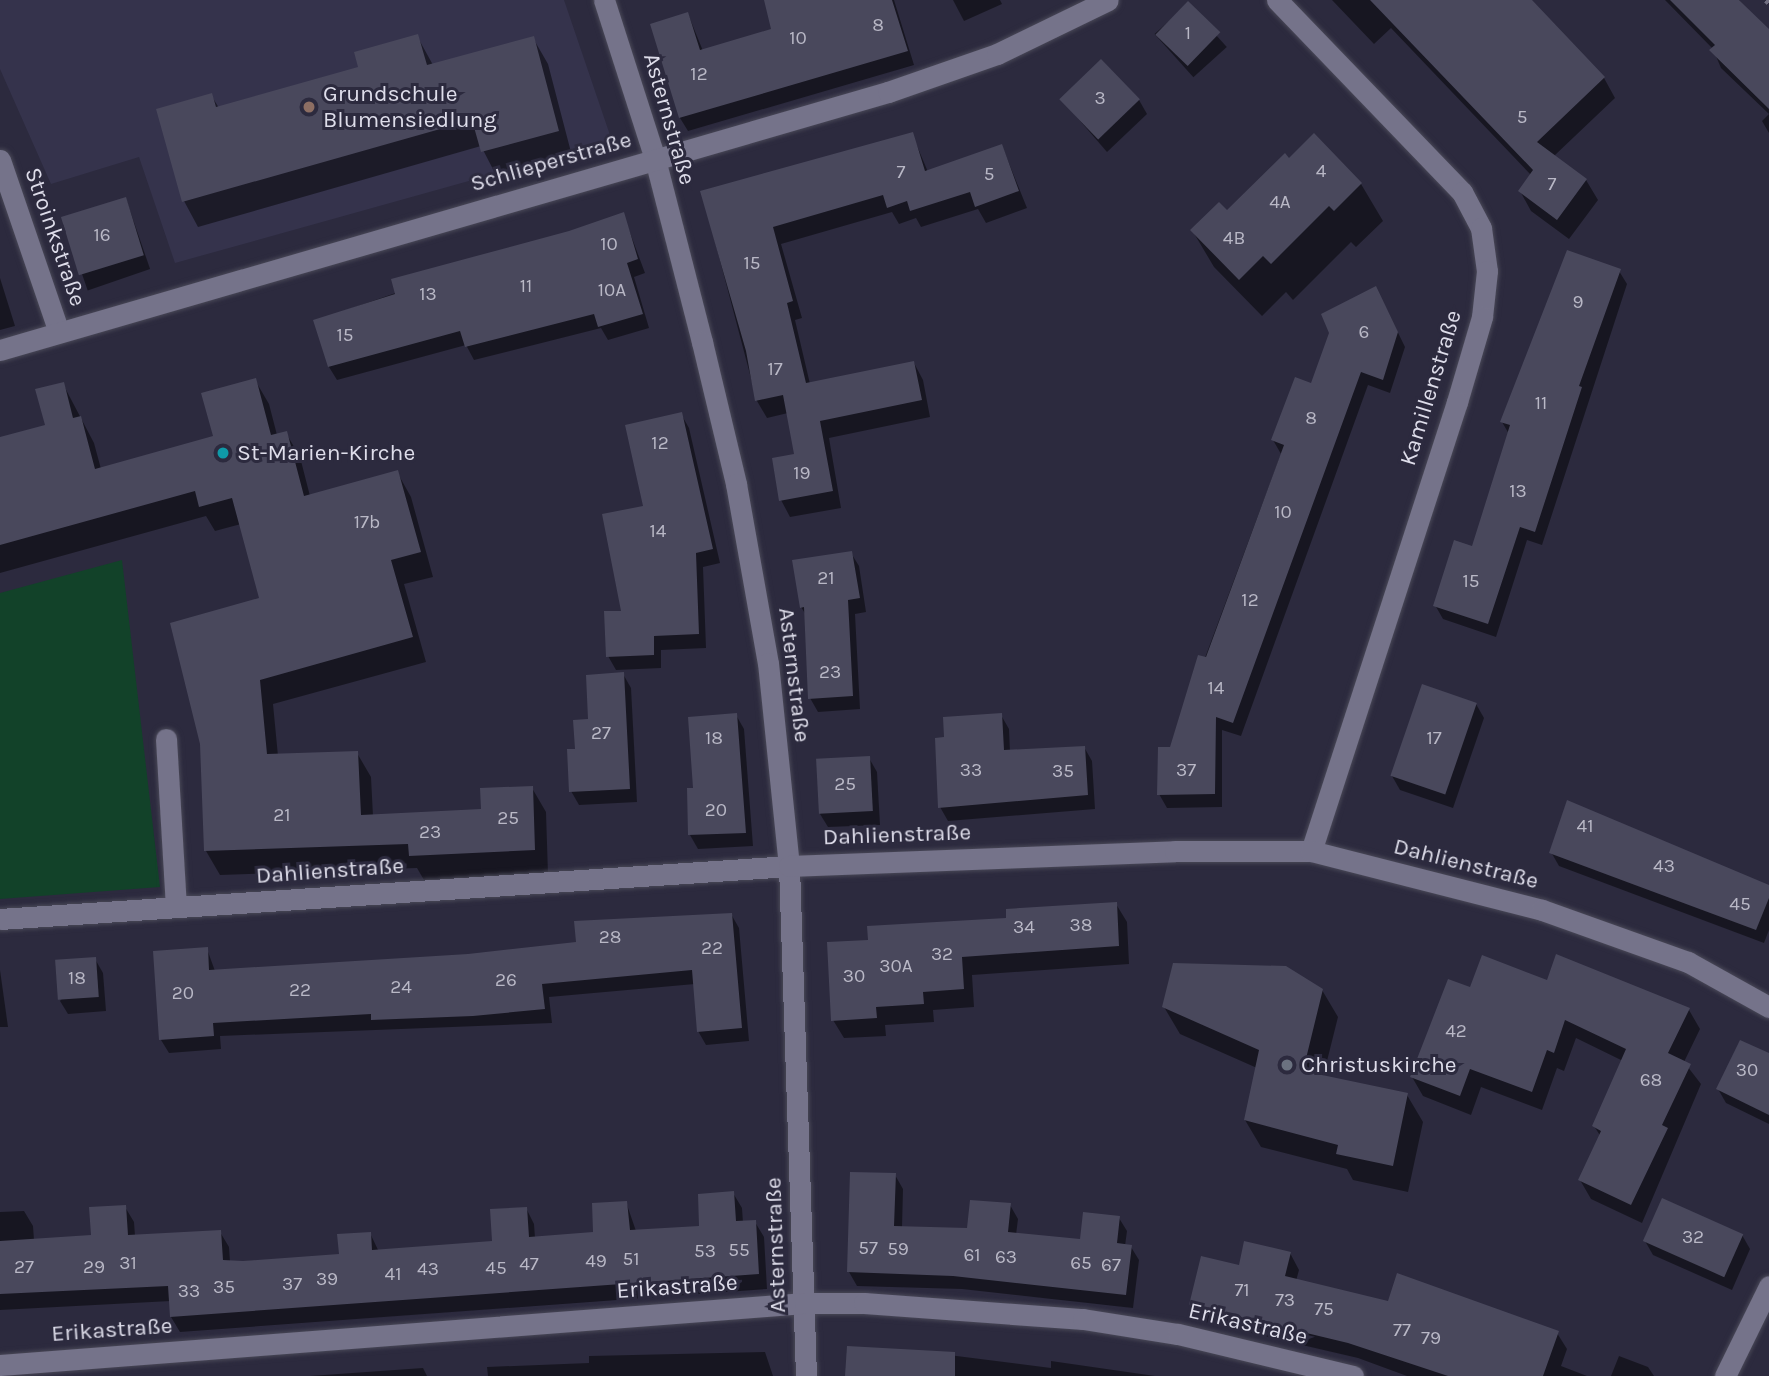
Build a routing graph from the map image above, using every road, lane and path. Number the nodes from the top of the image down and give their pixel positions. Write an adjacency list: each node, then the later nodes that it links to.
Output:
1 (604, 0): 4 (street, Asternstraße)
2 (1108, 0): 4 (street, Schlieperstraße)
3 (1277, 0): 9 (street, Kamillenstraße)
4 (655, 159): 6 (street, Schlieperstraße); 10 (street, Asternstraße)
5 (0, 160): 6 (street, Stroinkstraße)
6 (59, 332): 7 (street, Schlieperstraße)
7 (0, 350)
8 (166, 739): 11 (street)
9 (1311, 851): 10 (street, Dahlienstraße); 13 (street, Dahlienstraße)
10 (789, 866): 11 (street, Dahlienstraße); 15 (street, Asternstraße)
11 (176, 907): 12 (street, Dahlienstraße)
12 (0, 919)
13 (1769, 1007)
14 (1769, 1286): 19 (street)
15 (805, 1303): 16 (street, Erikastraße); 17 (street, Asternstraße); 18 (street, Erikastraße)
16 (0, 1365)
17 (806, 1376)
18 (1353, 1376)
19 (1725, 1376)

